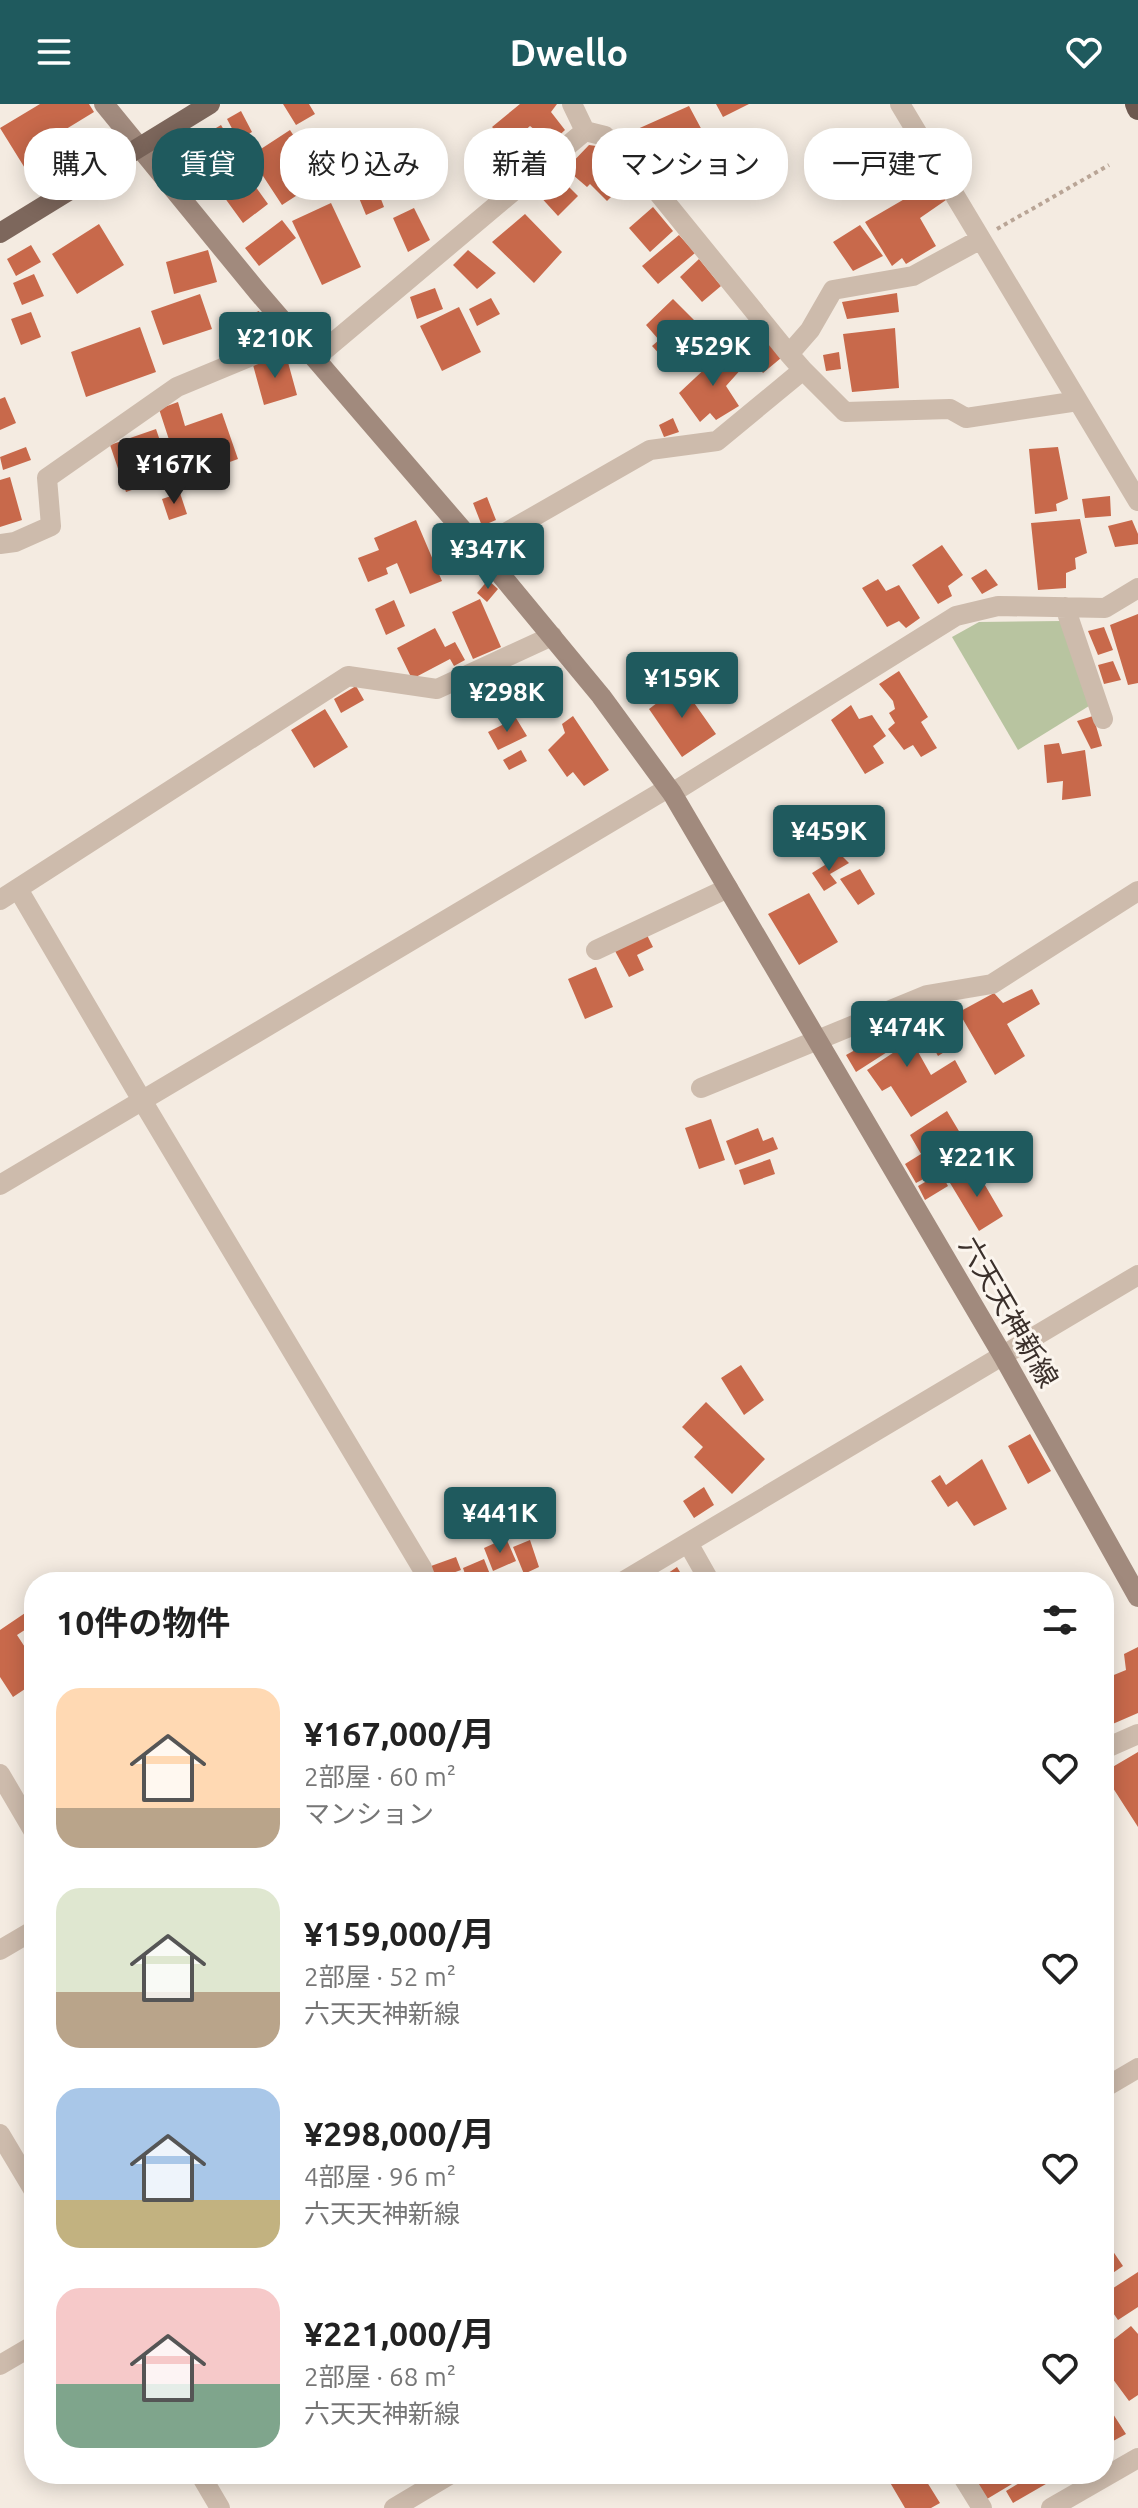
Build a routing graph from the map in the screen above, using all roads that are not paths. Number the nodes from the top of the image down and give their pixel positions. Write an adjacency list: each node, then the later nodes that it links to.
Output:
1 (104, 104): 6 (main road, 六天天神新線)
2 (210, 104): 6 (main road)
3 (572, 104): 5 (street)
4 (900, 104): 8 (street)
5 (585, 131): 10 (street); 11 (street)
6 (138, 147): 7 (main road); 9 (main road, 六天天神新線)
7 (0, 233)
8 (981, 239): 10 (street); 13 (street)
9 (297, 337): 11 (main road, 六天天神新線); 15 (street)
10 (789, 354): 12 (street)
11 (315, 358): 16 (main road, 六天天神新線)
12 (803, 370): 13 (street); 16 (street)
13 (1078, 401): 14 (street)
14 (1138, 501)
15 (0, 544)
16 (479, 548): 19 (main road, 六天天神新線)
17 (1138, 588): 18 (street)
18 (1065, 607): 20 (street); 21 (street)
19 (552, 636): 21 (main road, 六天天神新線); 23 (street)
20 (1103, 719)
21 (670, 790): 22 (main road, 六天天神新線); 29 (street)
22 (728, 888): 26 (street); 27 (main road, 六天天神新線)
23 (18, 889): 25 (street); 29 (street)
24 (1138, 891): 27 (street)
25 (0, 900)
26 (596, 950)
27 (818, 1041): 28 (street); 32 (main road, 六天天神新線)
28 (701, 1088)
29 (143, 1102): 30 (street); 34 (street)
30 (0, 1185)
31 (1138, 1275): 32 (street)
32 (1003, 1356): 33 (street); 37 (main road, 六天天神新線)
33 (688, 1543): 35 (street); 36 (street)
34 (423, 1572)
35 (639, 1572)
36 (704, 1572)
37 (1138, 1597)
38 (1138, 1734): 39 (street)
39 (1114, 1745)
40 (0, 1774): 41 (street)
41 (24, 1815)
42 (24, 1936): 43 (street)
43 (0, 1950)
44 (1138, 2068): 45 (street)
45 (1114, 2082)
46 (0, 2134): 47 (street)
47 (24, 2174)
48 (24, 2351): 49 (street)
49 (0, 2365)
50 (1138, 2458): 51 (street)
51 (1114, 2468)
52 (206, 2484): 56 (street)
53 (434, 2484): 57 (street)
54 (967, 2484): 58 (street)
55 (1082, 2484): 59 (street)
56 (220, 2508)
57 (394, 2508)
58 (982, 2508)
59 (1051, 2508)

